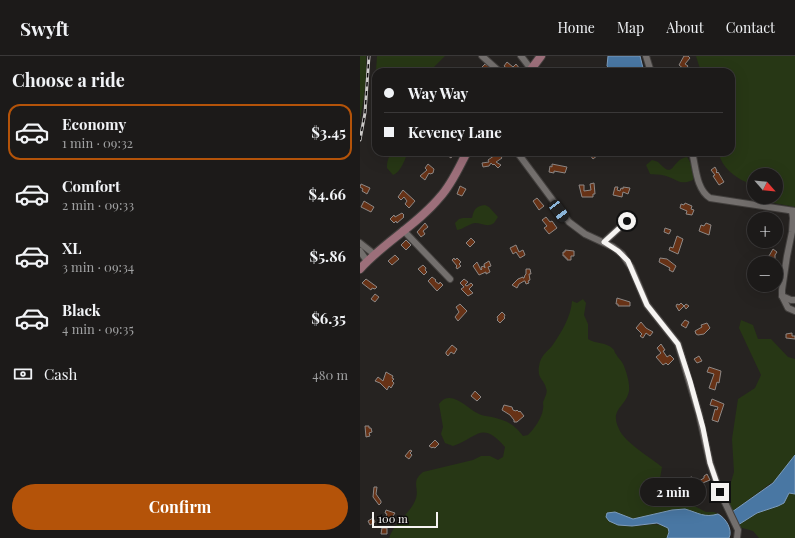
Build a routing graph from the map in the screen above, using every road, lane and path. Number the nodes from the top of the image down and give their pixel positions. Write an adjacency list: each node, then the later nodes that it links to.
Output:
1 (482, 56): 5 (street)
2 (521, 56): 6 (street)
3 (541, 56): 7 (main road)
4 (646, 56): 8 (street)
5 (496, 68)
6 (528, 68)
7 (532, 68)
8 (650, 68)
9 (465, 156): 14 (main road)
10 (520, 156): 15 (street)
11 (693, 156): 12 (street)
12 (794, 211): 22 (street)
13 (627, 221): 15 (street)
14 (403, 230): 18 (main road); 21 (street)
15 (604, 242): 25 (street)
16 (360, 243): 18 (street)
17 (360, 251): 19 (street)
18 (374, 254): 19 (main road)
19 (367, 261): 20 (main road)
20 (360, 269)
21 (450, 279)
22 (782, 296): 23 (street); 24 (street)
23 (795, 300)
24 (795, 311)
25 (737, 538)

